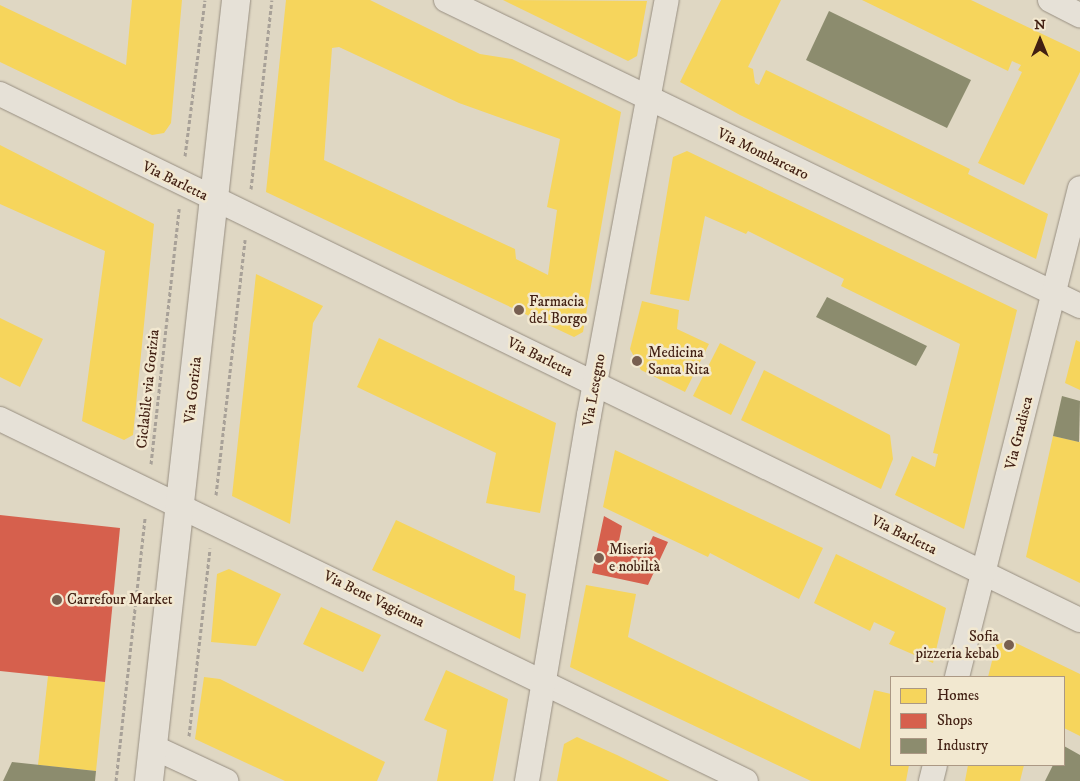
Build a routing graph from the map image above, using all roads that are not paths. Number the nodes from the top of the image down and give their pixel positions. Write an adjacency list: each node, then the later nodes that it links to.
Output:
1 (236, 0): 9 (street, Via Gorizia)
2 (446, 0): 7 (street, Via Mombarcaro)
3 (667, 0): 7 (street, Via Lesegno)
4 (1050, 0): 5 (street)
5 (1080, 15)
6 (0, 94): 9 (street, Via Barletta)
7 (649, 100): 10 (street, Via Mombarcaro); 12 (street, Via Lesegno)
8 (1080, 188): 10 (street, Via Gradisca)
9 (214, 200): 12 (street, Via Barletta); 14 (street, Via Gorizia)
10 (1054, 294): 11 (street, Via Mombarcaro); 15 (street, Via Gradisca)
11 (1080, 306)
12 (596, 384): 15 (street, Via Barletta); 18 (street, Via Lesegno)
13 (0, 419): 14 (street, Via Bene Vagienna)
14 (180, 505): 18 (street, Via Bene Vagienna); 19 (street, Via Gorizia)
15 (983, 573): 16 (street, Via Barletta); 17 (street, Via Gradisca)
16 (1080, 620)
17 (957, 676)
18 (545, 683): 23 (street, Via Lesegno); 24 (street, Via Bene Vagienna)
19 (153, 747): 21 (street, Via Gorizia); 22 (street)
20 (935, 766): 25 (street)
21 (149, 781)
22 (226, 781)
23 (527, 781)
24 (746, 781)
25 (931, 781)

